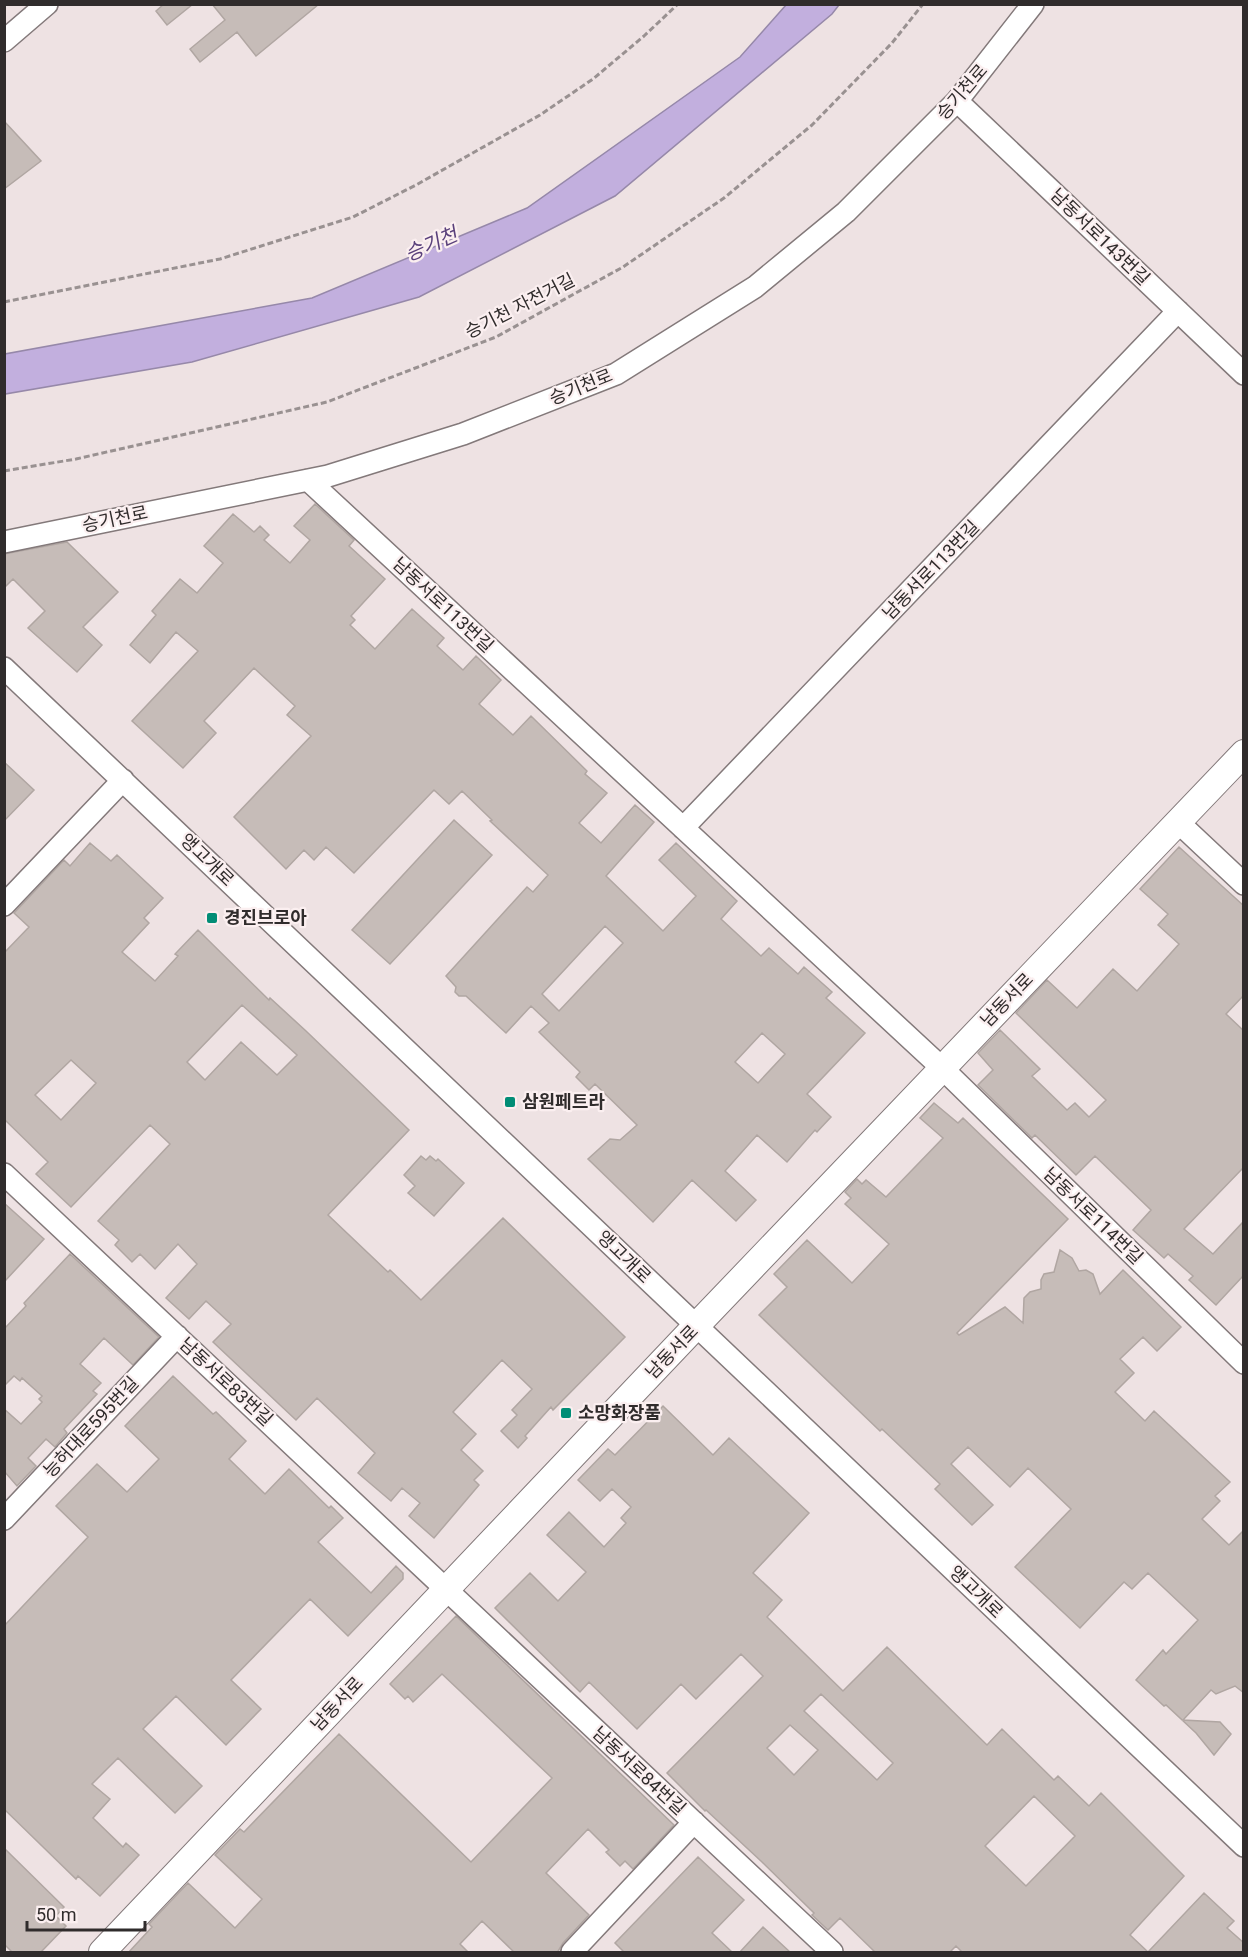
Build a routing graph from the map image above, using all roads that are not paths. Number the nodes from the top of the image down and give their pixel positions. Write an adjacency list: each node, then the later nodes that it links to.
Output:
1 (47, 4): 3 (street)
2 (1033, 4): 4 (street, 승기천로)
3 (4, 40)
4 (957, 101): 5 (street, 남동서로143번길); 7 (street, 승기천로)
5 (1178, 311): 6 (street, 남동서로143번길); 13 (street, 남동서로113번길)
6 (1244, 374)
7 (308, 480): 8 (street, 승기천로); 13 (street, 남동서로113번길)
8 (4, 542)
9 (4, 668): 11 (street, 앵고개로)
10 (1244, 753): 12 (main road, 남동서로)
11 (123, 780): 15 (street); 18 (street, 앵고개로)
12 (1178, 822): 14 (street); 16 (main road, 남동서로)
13 (683, 828): 16 (street, 남동서로113번길)
14 (1244, 884)
15 (4, 905)
16 (942, 1068): 18 (main road, 남동서로); 20 (street, 남동서로114번길)
17 (4, 1174): 19 (street, 남동서로83번길)
18 (696, 1326): 22 (main road, 남동서로); 24 (street, 앵고개로)
19 (177, 1336): 21 (street, 능허대로595번길); 22 (street, 남동서로83번길)
20 (1244, 1363)
21 (4, 1519)
22 (447, 1589): 23 (street, 남동서로84번길); 25 (main road, 남동서로)
23 (694, 1822): 26 (street); 27 (street, 남동서로84번길)
24 (1244, 1846)
25 (102, 1953)
26 (572, 1953)
27 (832, 1953)

